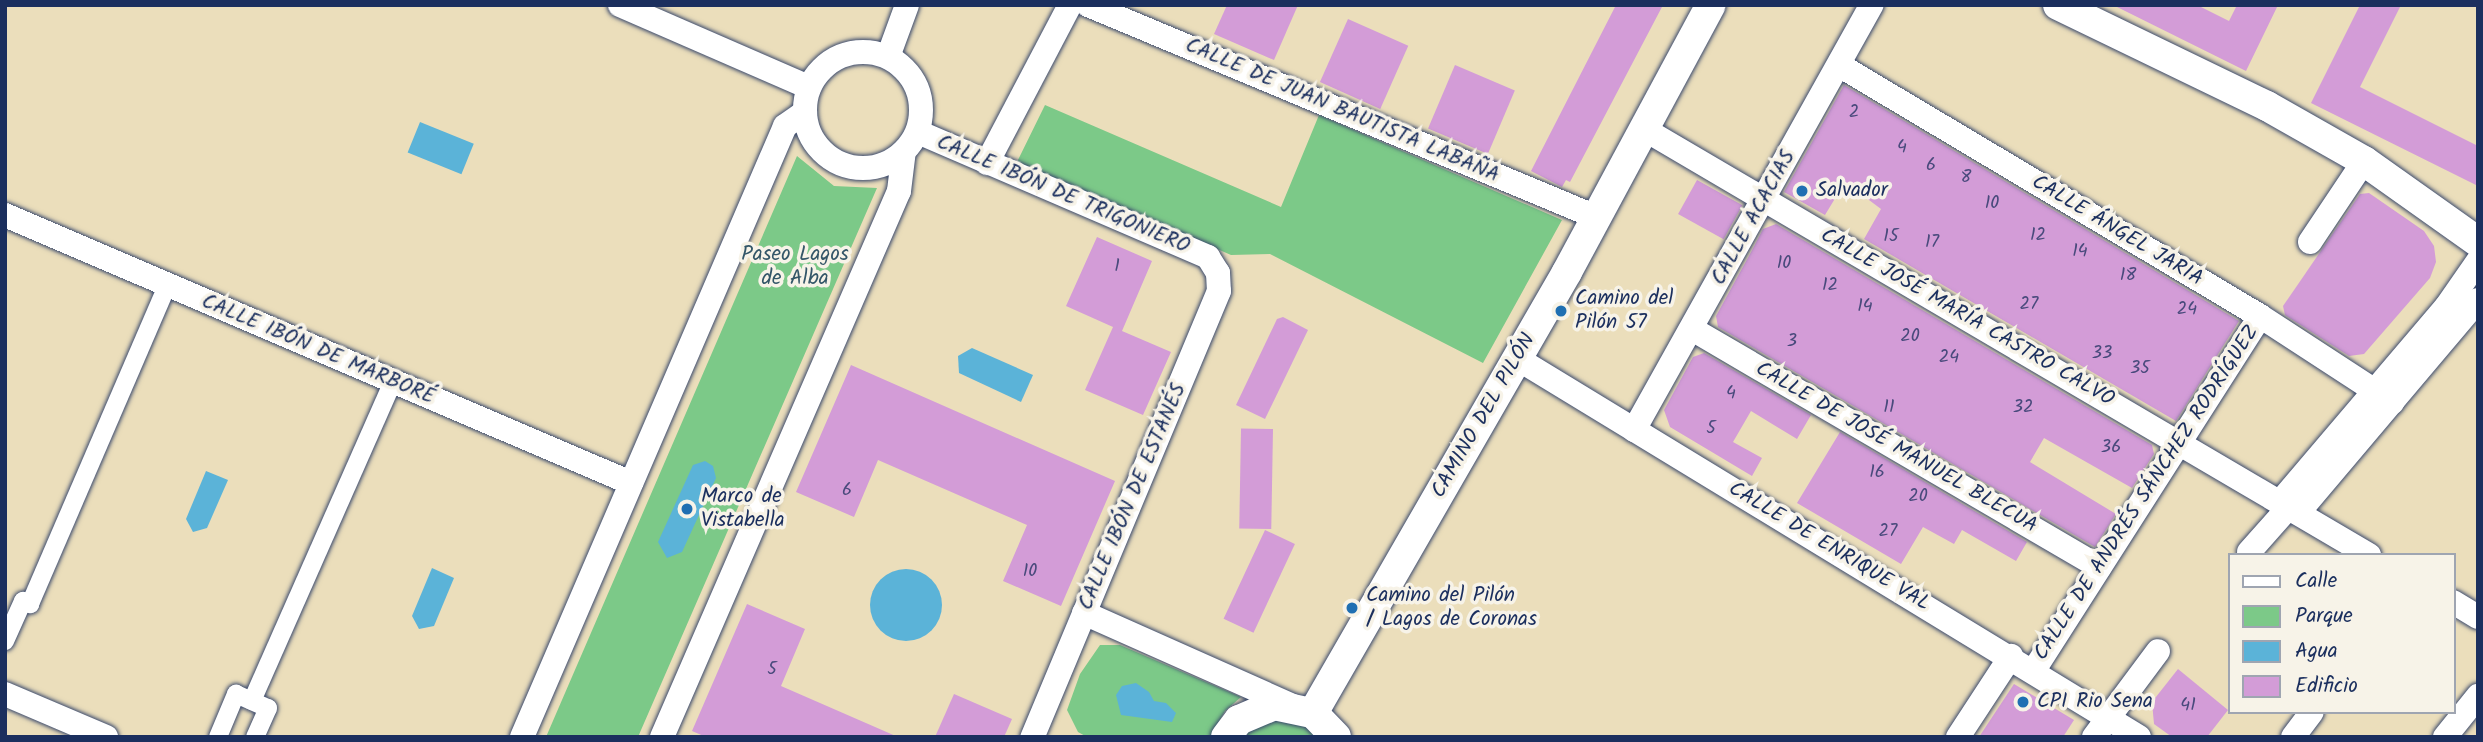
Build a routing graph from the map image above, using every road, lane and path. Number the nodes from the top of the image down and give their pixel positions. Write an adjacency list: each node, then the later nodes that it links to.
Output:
1 (621, 5): 10 (street)
2 (907, 5): 8 (street)
3 (1070, 5): 16 (street)
4 (1088, 5): 19 (street, CALLE DE JUAN BAUTISTA LABAÑA)
5 (1711, 5): 12 (street, CAMINO DEL PILÓN)
6 (1872, 5): 9 (street, CALLE ACACIAS)
7 (2058, 5): 15 (street)
8 (888, 57): 10 (street); 13 (street)
9 (1839, 65): 17 (street, CALLE ACACIAS); 26 (street, CALLE ÁNGEL JARIA)
10 (809, 87): 11 (street)
11 (805, 112): 14 (street); 33 (street)
12 (1644, 129): 17 (street, CALLE JOSÉ MARÍA CASTRO CALVO); 19 (street, CAMINO DEL PILÓN)
13 (918, 132): 14 (street); 16 (street, CALLE IBÓN DE TRIGONIERO)
14 (904, 153): 56 (street)
15 (2364, 161): 20 (street); 21 (street)
16 (987, 163): 22 (street, CALLE IBÓN DE TRIGONIERO)
17 (1766, 200): 27 (street, CALLE ACACIAS); 32 (street, CALLE JOSÉ MARÍA CASTRO CALVO)
18 (5, 215): 24 (street, CALLE IBÓN DE MARBORÉ)
19 (1596, 217): 28 (street, CAMINO DEL PILÓN)
20 (2310, 242)
21 (2478, 242)
22 (1208, 257): 39 (street, CALLE IBÓN DE ESTANÉS)
23 (2478, 261): 30 (street)
24 (168, 284): 29 (street, CALLE IBÓN DE MARBORÉ); 41 (street)
25 (2478, 300): 30 (street)
26 (2260, 316): 30 (street, CALLE ÁNGEL JARIA); 32 (street, CALLE DE ANDRÉS SÁNCHEZ RODRÍGUEZ)
27 (1692, 329): 31 (street, CALLE ACACIAS); 37 (street, CALLE DE JOSÉ MANUEL BLECUA)
28 (1518, 359): 31 (street, CALLE DE ENRIQUE VAL); 48 (street, CAMINO DEL PILÓN)
29 (393, 383): 33 (street, CALLE IBÓN DE MARBORÉ); 47 (street)
30 (2384, 396): 34 (street)
31 (1634, 430): 43 (street, CALLE DE ENRIQUE VAL)
32 (2180, 442): 34 (street, CALLE JOSÉ MARÍA CASTRO CALVO); 37 (street, CALLE DE ANDRÉS SÁNCHEZ RODRÍGUEZ)
33 (631, 483): 55 (street)
34 (2289, 507): 35 (street); 36 (street, CALLE JOSÉ MARÍA CASTRO CALVO)
35 (2249, 552)
36 (2366, 553)
37 (2099, 567): 44 (street, CALLE DE ANDRÉS SÁNCHEZ RODRÍGUEZ)
38 (2455, 603): 40 (street)
39 (1084, 613): 48 (street); 51 (street, CALLE IBÓN DE ESTANÉS)
40 (2478, 617)
41 (5, 641)
42 (2158, 651): 50 (street)
43 (2011, 656): 44 (street, CALLE DE ENRIQUE VAL); 59 (street)
44 (2034, 670): 50 (street, CALLE DE ENRIQUE VAL)
45 (5, 694): 52 (street)
46 (2478, 696): 63 (street)
47 (252, 701): 53 (street); 54 (street)
48 (1303, 709): 57 (street); 58 (street)
49 (2310, 714): 62 (street)
50 (2108, 715): 60 (street); 61 (street, CALLE DE ENRIQUE VAL)
51 (1037, 735)
52 (106, 737)
53 (218, 737)
54 (255, 737)
55 (522, 737)
56 (662, 737)
57 (1226, 737)
58 (1336, 737)
59 (1958, 737)
60 (2094, 737)
61 (2139, 737)
62 (2293, 737)
63 (2445, 737)

